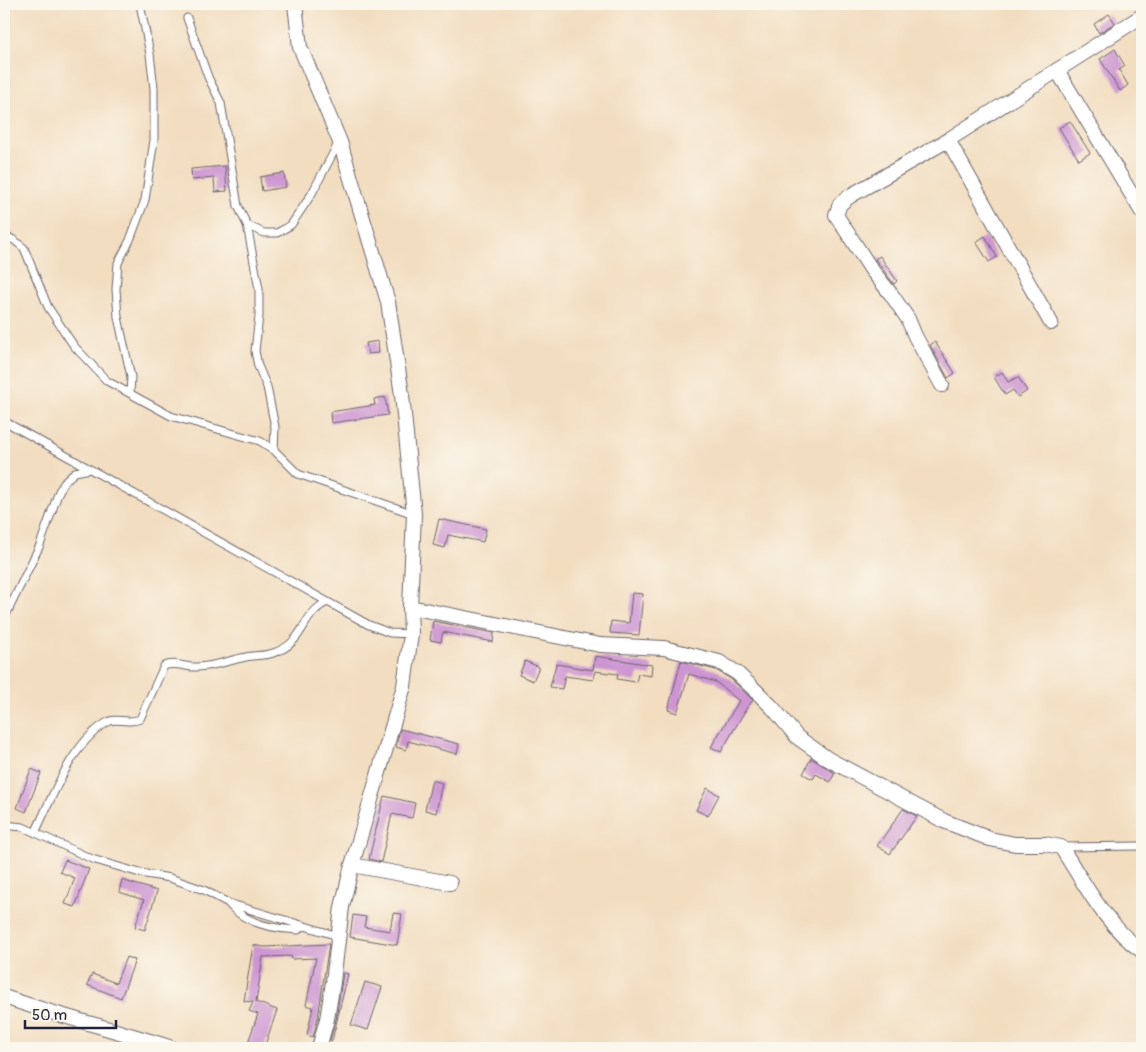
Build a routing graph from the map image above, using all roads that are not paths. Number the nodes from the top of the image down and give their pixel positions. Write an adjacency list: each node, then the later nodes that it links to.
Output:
1 (140, 4): 13 (lane)
2 (295, 4): 7 (street)
3 (1142, 16): 5 (street)
4 (188, 18): 9 (lane)
5 (1057, 70): 6 (street); 8 (street)
6 (948, 140): 11 (street); 12 (street)
7 (340, 142): 9 (lane); 17 (street)
8 (1142, 212)
9 (247, 225): 15 (lane)
10 (4, 236): 13 (lane)
11 (1051, 322)
12 (942, 385)
13 (130, 393): 15 (lane)
14 (4, 421): 16 (lane)
15 (274, 450): 17 (lane)
16 (90, 469): 18 (lane); 20 (lane)
17 (414, 514): 19 (street)
18 (327, 602): 21 (lane); 23 (lane)
19 (410, 607): 21 (street); 25 (street)
20 (4, 619)
21 (411, 634): 26 (street)
22 (4, 826): 23 (lane)
23 (35, 833): 28 (lane)
24 (1142, 846): 25 (lane)
25 (1061, 847): 29 (street)
26 (352, 865): 27 (street); 28 (street)
27 (450, 883)
28 (338, 936): 32 (street)
29 (1142, 951)
30 (4, 997): 31 (street)
31 (172, 1048)
32 (319, 1048)

